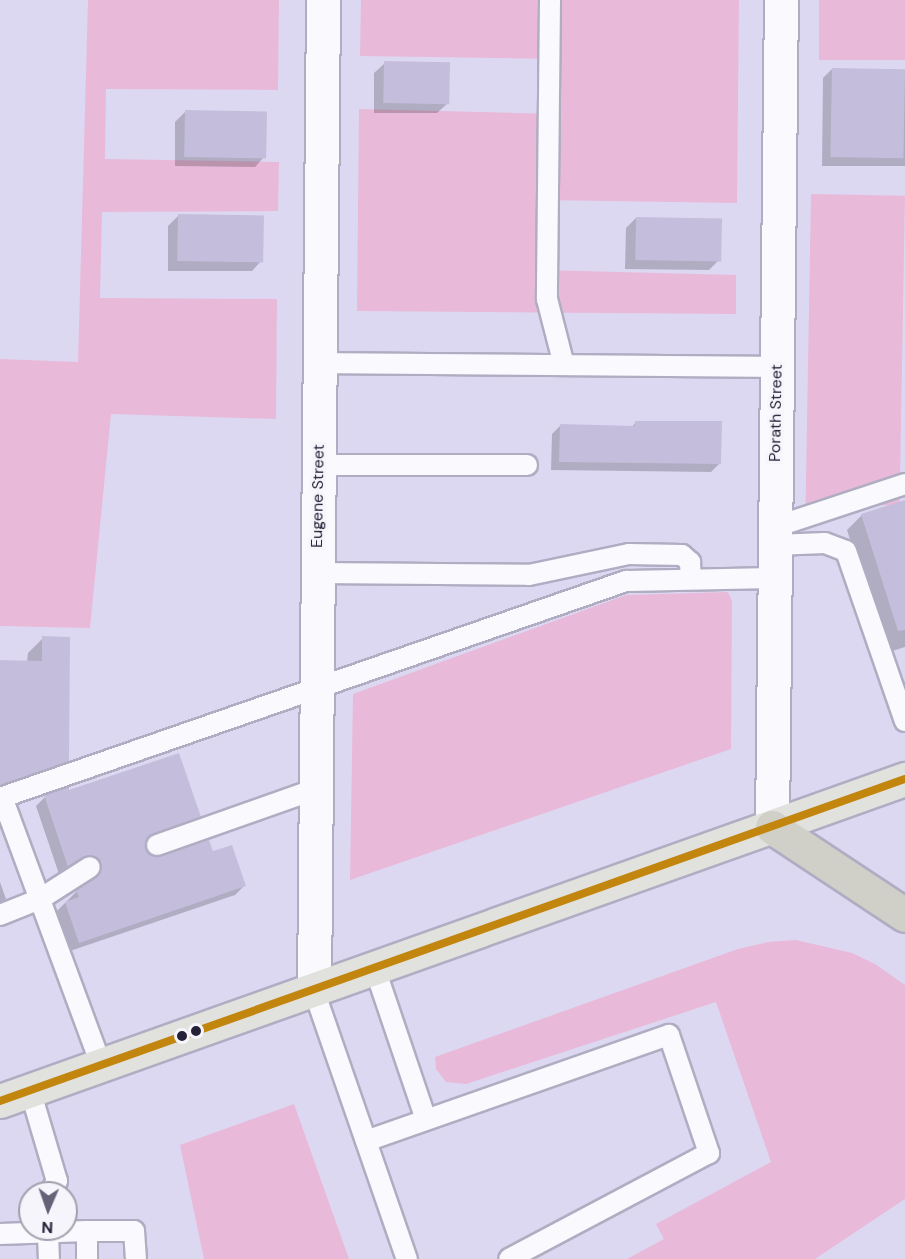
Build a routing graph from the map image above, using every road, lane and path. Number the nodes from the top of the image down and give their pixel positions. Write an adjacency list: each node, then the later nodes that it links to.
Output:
1 (323, 0): 4 (street, Eugene Street)
2 (550, 0): 5 (lane)
3 (781, 0): 6 (street, Porath Street)
4 (320, 363): 5 (lane); 7 (street, Eugene Street)
5 (564, 365): 6 (lane)
6 (777, 367): 10 (street, Porath Street)
7 (319, 465): 8 (lane); 11 (street, Eugene Street)
8 (527, 465)
9 (905, 484): 10 (lane)
10 (775, 536): 12 (street, Porath Street); 15 (lane)
11 (318, 573): 13 (lane); 14 (street, Eugene Street)
12 (775, 578): 13 (lane); 19 (street, Porath Street)
13 (691, 579): 14 (lane)
14 (316, 687): 17 (street, Eugene Street); 18 (lane)
15 (905, 721)
16 (905, 779): 19 (main road)
17 (316, 789): 20 (lane); 26 (street, Eugene Street)
18 (1, 797): 22 (lane)
19 (772, 827): 24 (highway); 25 (main road)
20 (157, 845)
21 (90, 867): 22 (lane)
22 (40, 899): 23 (lane); 27 (lane)
23 (0, 915)
24 (905, 915)
25 (375, 969): 26 (main road); 29 (lane)
26 (314, 991): 27 (main road); 30 (lane)
27 (102, 1065): 28 (main road)
28 (15, 1095): 31 (lane)
29 (426, 1120): 30 (lane); 43 (lane)
30 (366, 1141): 42 (lane)
31 (57, 1181)
32 (0, 1220): 33 (lane)
33 (18, 1226)
34 (78, 1231): 35 (lane)
35 (87, 1231): 40 (lane); 41 (lane)
36 (18, 1232): 37 (lane)
37 (0, 1234)
38 (39, 1241): 39 (lane)
39 (49, 1259)
40 (87, 1259)
41 (136, 1259)
42 (407, 1259)
43 (509, 1259)

